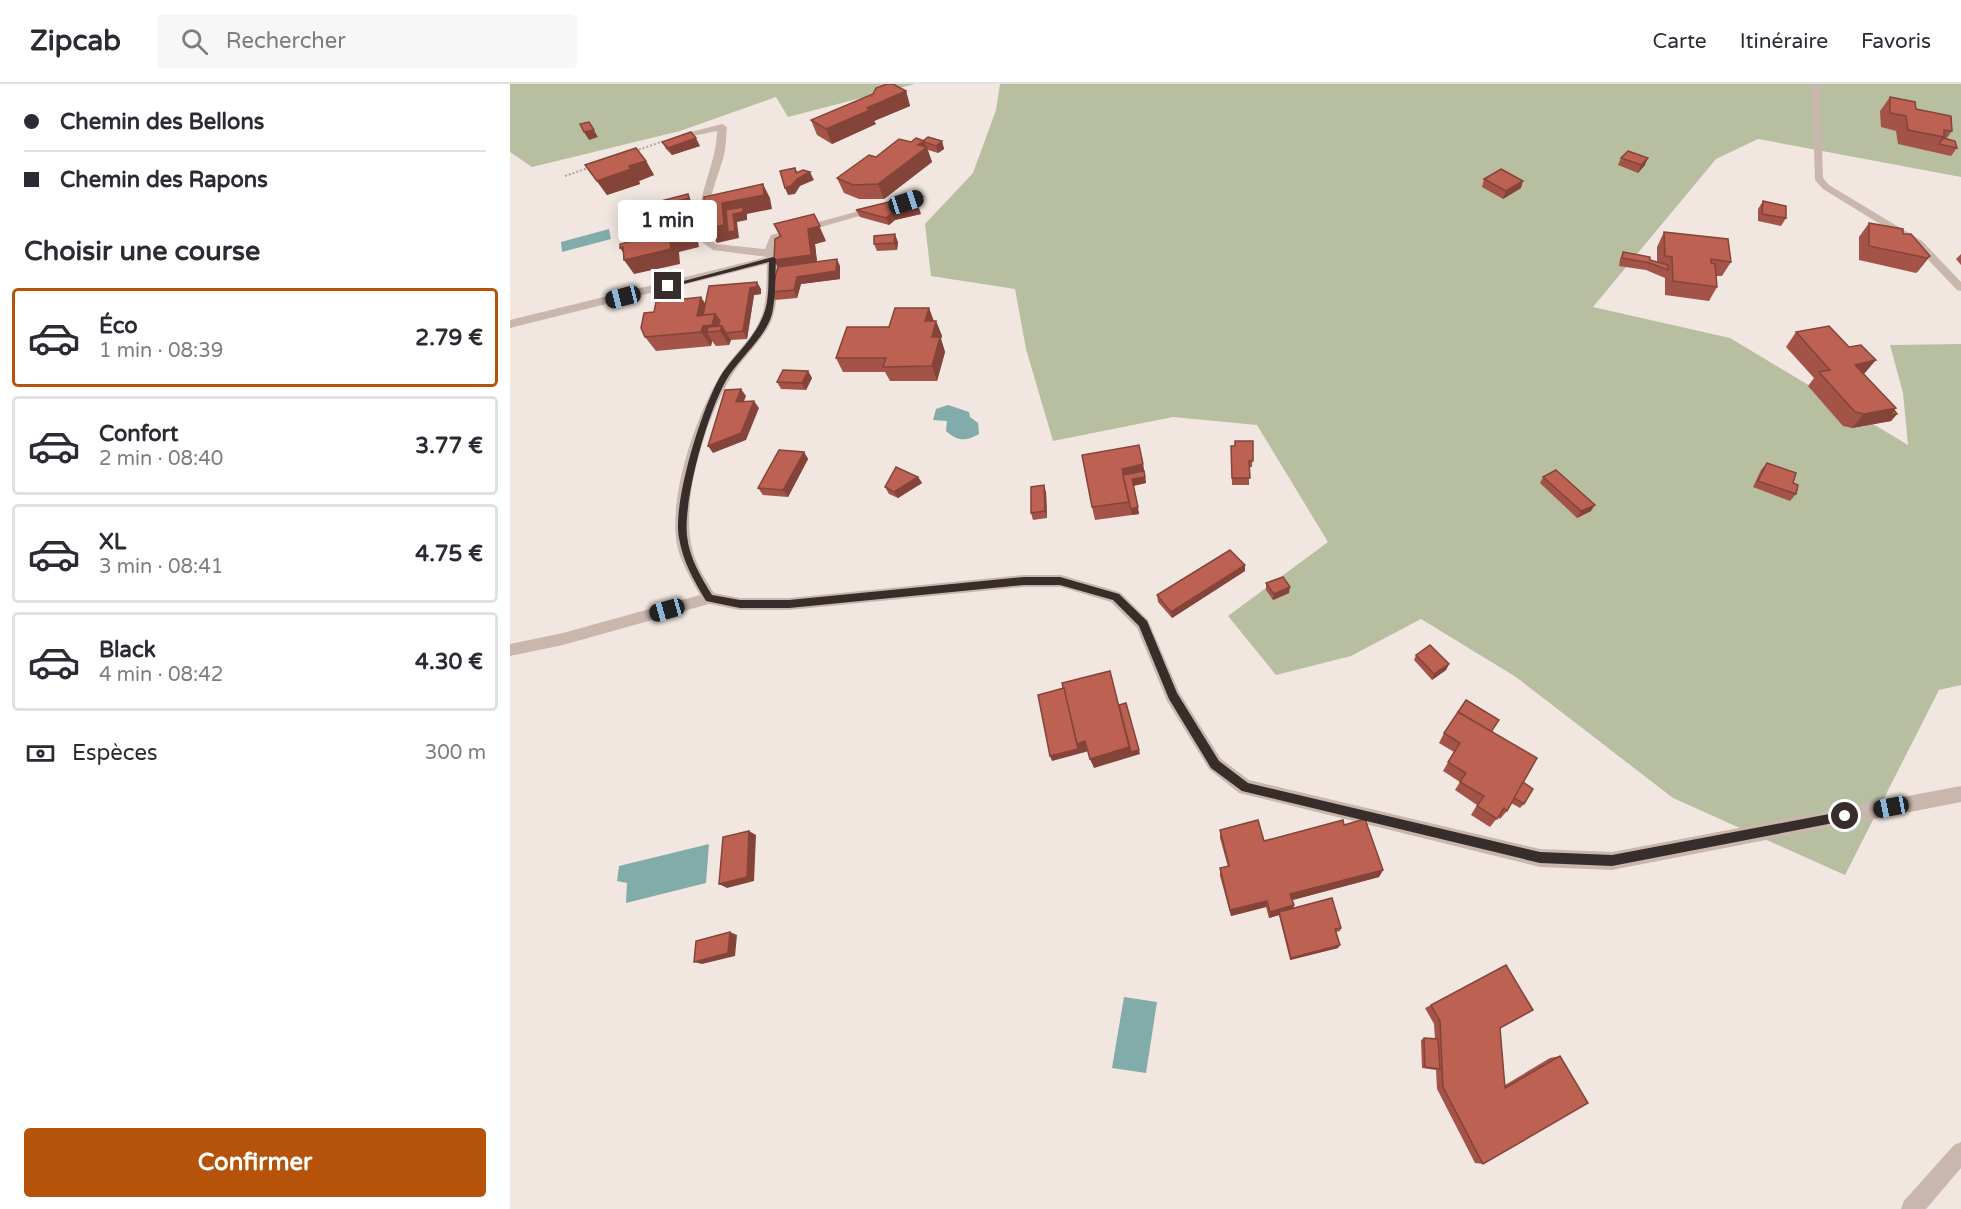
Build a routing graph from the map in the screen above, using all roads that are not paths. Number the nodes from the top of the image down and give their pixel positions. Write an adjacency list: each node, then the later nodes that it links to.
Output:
1 (1816, 84): 5 (street)
2 (688, 134): 4 (street)
3 (921, 197): 4 (street)
4 (771, 256): 6 (street); 7 (street)
5 (1961, 288)
6 (510, 324)
7 (709, 598): 8 (street); 9 (street)
8 (510, 650)
9 (1961, 794)
10 (1961, 1152): 11 (street)
11 (1912, 1209)

